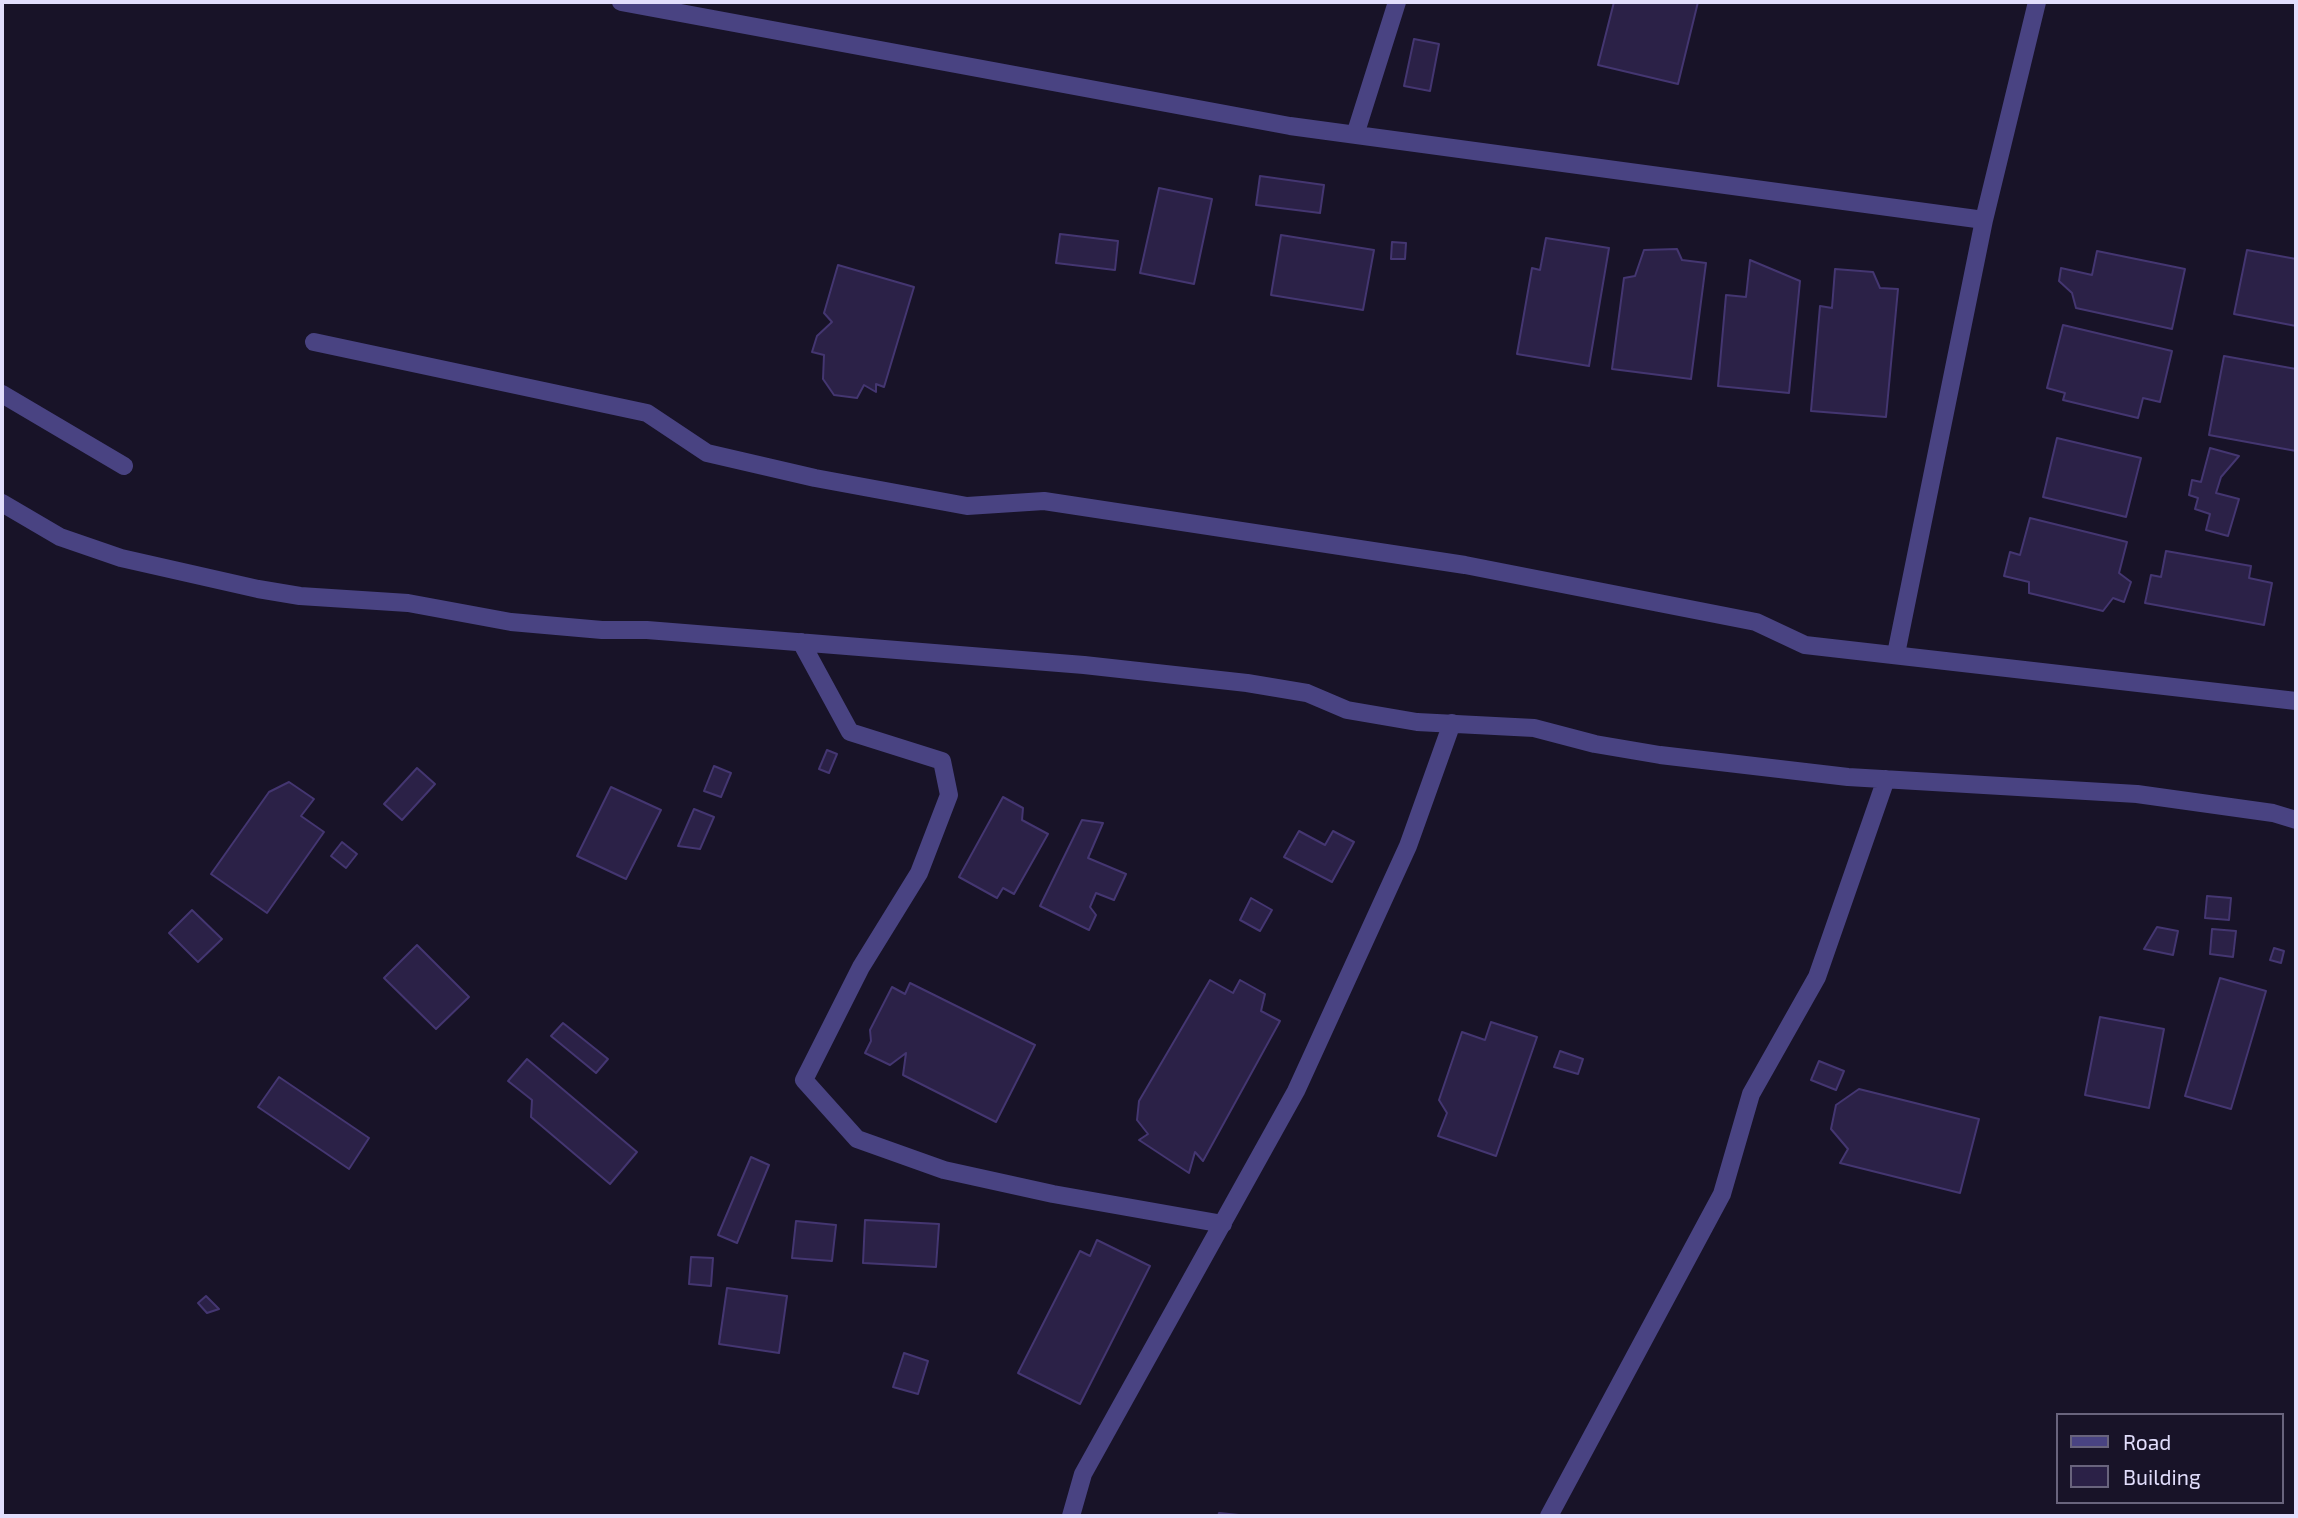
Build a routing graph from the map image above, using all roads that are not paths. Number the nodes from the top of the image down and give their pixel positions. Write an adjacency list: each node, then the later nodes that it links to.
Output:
1 (621, 2): 4 (street)
2 (1397, 2): 4 (street)
3 (2037, 2): 5 (street)
4 (1355, 135): 5 (street)
5 (1984, 220): 11 (street)
6 (314, 342): 11 (street)
7 (2, 394): 8 (street)
8 (124, 466)
9 (2, 503): 10 (street)
10 (801, 642): 13 (street); 16 (street)
11 (1896, 654): 12 (street)
12 (2296, 701)
13 (1452, 723): 14 (street); 16 (street)
14 (1886, 779): 15 (street); 18 (street)
15 (2296, 820)
16 (1223, 1224): 17 (street)
17 (1071, 1516)
18 (1549, 1516)

